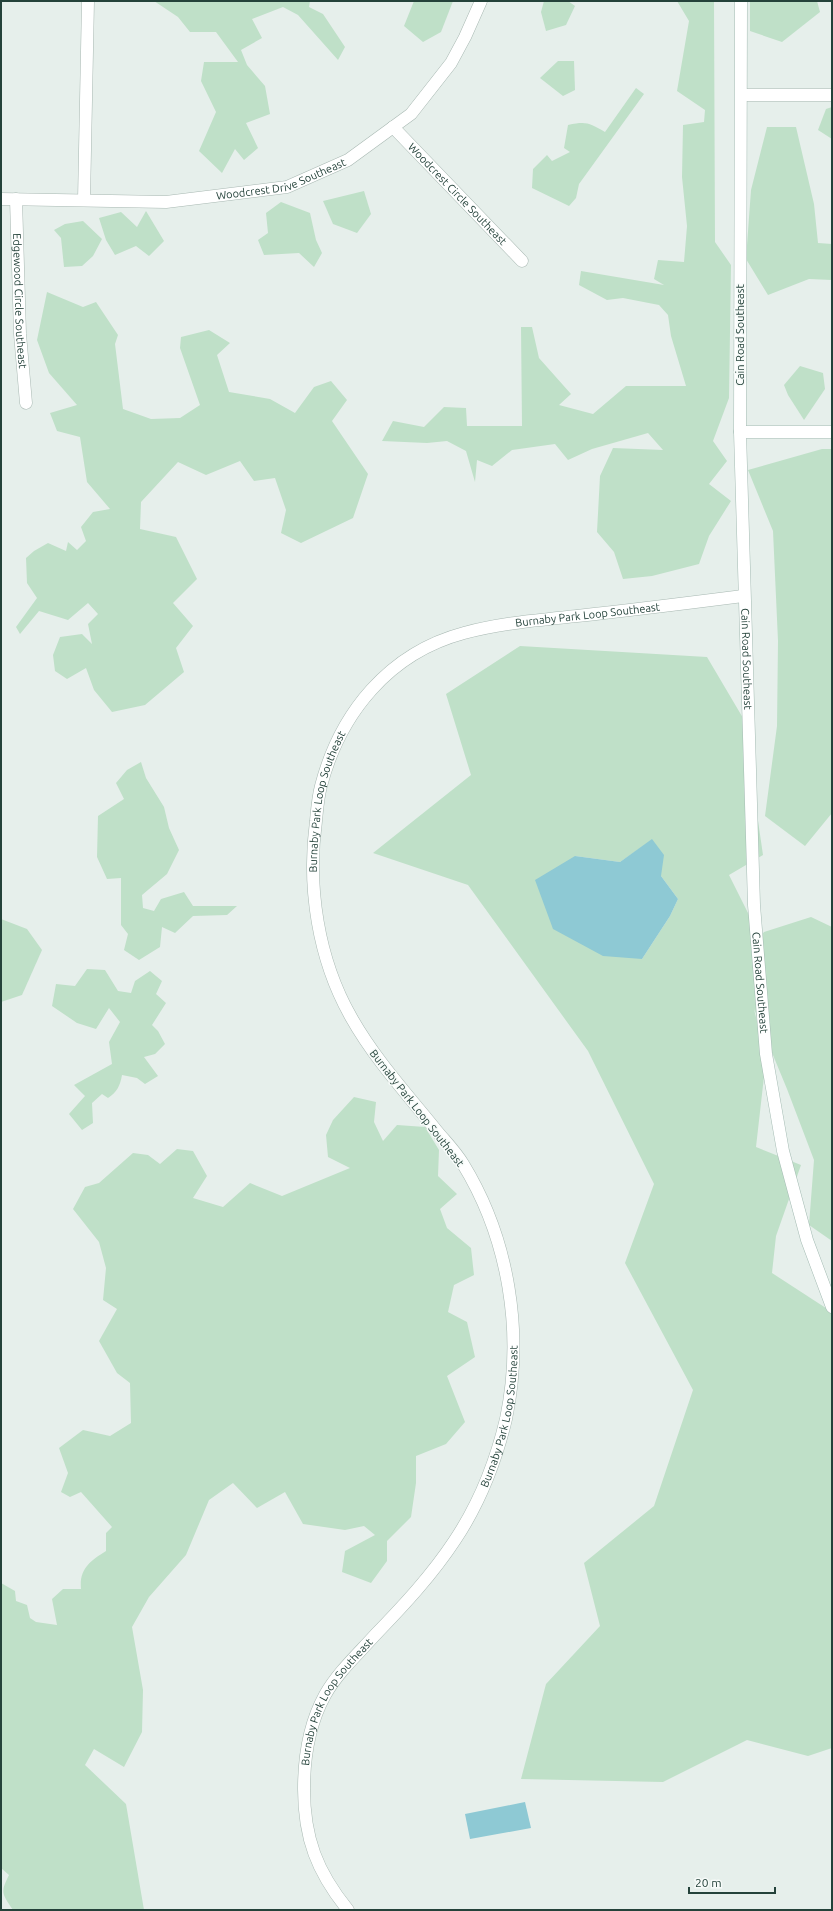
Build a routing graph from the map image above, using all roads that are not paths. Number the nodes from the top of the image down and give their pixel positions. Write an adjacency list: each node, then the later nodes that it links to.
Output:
1 (88, 1): 9 (street)
2 (481, 1): 6 (street, Woodcrest Drive Southeast)
3 (741, 1): 4 (street, Cain Road Southeast)
4 (742, 95): 5 (street); 12 (street, Cain Road Southeast)
5 (832, 95)
6 (393, 127): 9 (street, Woodcrest Drive Southeast); 10 (street, Woodcrest Circle Southeast)
7 (1, 199): 8 (street, Woodcrest Drive Southeast)
8 (16, 199): 9 (street, Woodcrest Drive Southeast); 11 (street, Edgewood Circle Southeast)
9 (84, 200)
10 (522, 261)
11 (26, 403)
12 (740, 432): 13 (street); 14 (street, Cain Road Southeast)
13 (832, 432)
14 (744, 596): 15 (street, Cain Road Southeast); 16 (street, Burnaby Park Loop Southeast)
15 (831, 1301)
16 (348, 1910)

